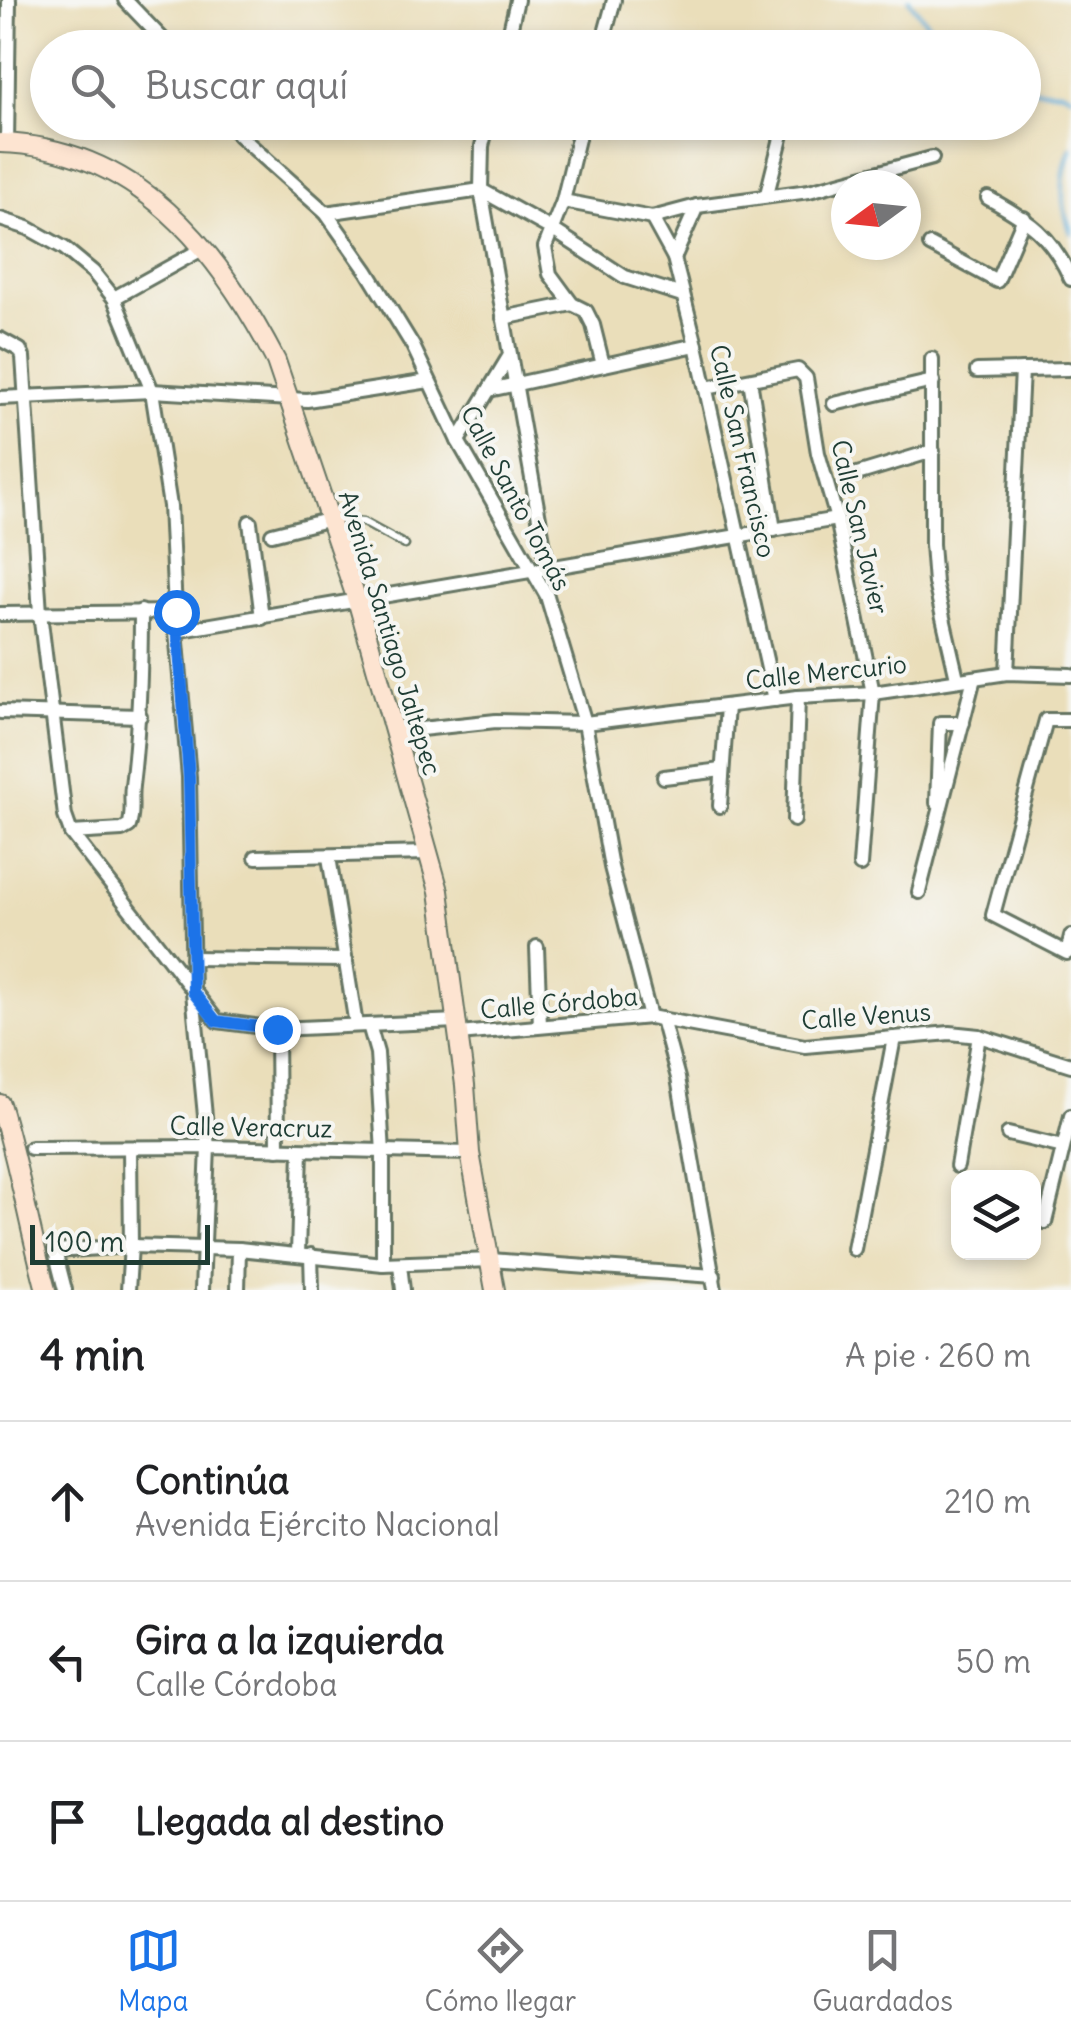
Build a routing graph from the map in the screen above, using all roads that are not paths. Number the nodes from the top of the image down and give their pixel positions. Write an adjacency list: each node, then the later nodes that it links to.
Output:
1 (9, 0): 12 (street)
2 (125, 0): 5 (street)
3 (517, 0): 6 (street)
4 (614, 0): 7 (street)
5 (154, 30)
6 (510, 30)
7 (606, 30)
8 (245, 140): 19 (street, Calle Santo Tomás)
9 (484, 140): 14 (street)
10 (578, 140): 17 (street)
11 (781, 140): 15 (street)
12 (4, 143): 25 (street, Avenida Santiago Jaltepec)
13 (932, 158): 15 (street)
14 (480, 190): 19 (street); 23 (street); 31 (street)
15 (767, 194): 18 (street)
16 (988, 198): 21 (street)
17 (563, 200): 20 (street); 23 (street)
18 (698, 206): 20 (street); 26 (street)
19 (326, 213): 41 (street, Calle Santo Tomás)
20 (652, 218): 26 (street, Calle San Francisco)
21 (1024, 218): 24 (street); 27 (street)
22 (0, 219): 29 (street)
23 (553, 230): 28 (street); 30 (street)
24 (930, 246)
25 (204, 248): 29 (street); 49 (street, Avenida Santiago Jaltepec)
26 (674, 258): 28 (street, Calle San Francisco)
27 (1071, 279)
28 (682, 295): 33 (street, Calle San Francisco)
29 (114, 298): 46 (street)
30 (572, 304): 31 (street); 36 (street)
31 (503, 318): 34 (street)
32 (0, 339): 47 (street)
33 (696, 345): 36 (street); 44 (street, Calle San Francisco)
34 (510, 355): 43 (street); 45 (street)
35 (932, 359): 42 (street)
36 (603, 364): 43 (street)
37 (1068, 369): 39 (street)
38 (977, 370): 39 (street)
39 (1022, 370): 70 (street)
40 (750, 380): 44 (street); 54 (street, Calle San Javier); 57 (street)
41 (429, 381): 49 (street); 51 (street, Calle Santo Tomás)
42 (933, 381): 50 (street); 52 (street)
43 (516, 384): 45 (street); 61 (street)
44 (706, 388): 59 (street, Calle San Francisco)
45 (489, 390): 51 (street)
46 (152, 391): 47 (street); 49 (street); 65 (street)
47 (26, 397): 48 (street); 67 (street)
48 (0, 398)
49 (292, 399): 55 (street, Avenida Santiago Jaltepec)
50 (834, 404)
51 (458, 441): 62 (street, Calle Santo Tomás)
52 (933, 450): 53 (street); 72 (street)
53 (847, 476)
54 (836, 519): 57 (street); 74 (street, Calle San Javier)
55 (331, 520): 58 (street); 60 (lane); 63 (street, Avenida Santiago Jaltepec)
56 (250, 522): 68 (street)
57 (774, 530): 59 (street)
58 (272, 534)
59 (739, 536): 61 (street); 76 (street, Calle San Francisco)
60 (405, 545)
61 (548, 569): 62 (street)
62 (532, 572): 63 (street); 82 (street, Calle Santo Tomás)
63 (358, 603): 68 (street); 84 (street, Avenida Santiago Jaltepec)
64 (141, 611): 65 (street); 67 (street); 80 (street)
65 (176, 612): 69 (street)
66 (0, 614): 67 (street)
67 (40, 614): 79 (street)
68 (262, 618): 69 (street)
69 (176, 631): 98 (street)
70 (1007, 673): 71 (street, Calle Mercurio); 73 (street, Calle Mercurio)
71 (1071, 674)
72 (958, 678): 73 (street, Calle Mercurio); 74 (street, Calle Mercurio)
73 (974, 678): 83 (street)
74 (874, 693): 75 (street, Calle Mercurio); 94 (street, Calle San Javier)
75 (798, 697): 76 (street, Calle Mercurio); 88 (street)
76 (775, 700): 77 (street, Calle Mercurio)
77 (727, 706): 82 (street, Calle Mercurio); 85 (street)
78 (0, 712): 79 (street)
79 (51, 712): 80 (street); 90 (street)
80 (140, 716): 90 (street)
81 (1071, 720): 96 (street)
82 (586, 723): 84 (street, Calle Mercurio); 101 (street, Calle Santo Tomás)
83 (963, 723): 89 (street); 89 (street)
84 (393, 732): 91 (street, Avenida Santiago Jaltepec)
85 (722, 770): 86 (street); 87 (street)
86 (664, 777)
87 (720, 806)
88 (794, 820)
89 (936, 827): 95 (street)
90 (72, 833): 100 (street, Calle Córdoba)
91 (429, 853): 93 (street); 104 (street, Avenida Santiago Jaltepec)
92 (256, 856): 93 (street)
93 (330, 857): 99 (street)
94 (860, 865)
95 (920, 892)
96 (1071, 936)
97 (537, 946): 103 (street)
98 (192, 958): 99 (street); 100 (street)
99 (346, 960): 102 (street)
100 (193, 992): 105 (street, Calle Córdoba); 112 (street)
101 (656, 1018): 103 (street, Calle Córdoba); 107 (street, Calle Venus); 130 (street, Calle Santo Tomás)
102 (362, 1025): 104 (street, Calle Córdoba); 105 (street, Calle Córdoba); 117 (street)
103 (540, 1026): 104 (street, Calle Córdoba)
104 (458, 1027): 118 (street, Avenida Santiago Jaltepec)
105 (277, 1029): 115 (street)
106 (979, 1036): 107 (street, Calle Venus); 108 (street, Calle Venus); 120 (street)
107 (894, 1038): 125 (street)
108 (1071, 1065)
109 (0, 1104): 131 (street)
110 (1071, 1116): 119 (street)
111 (1008, 1134): 119 (street)
112 (208, 1147): 114 (street, Calle Veracruz); 115 (street, Calle Veracruz); 123 (street)
113 (31, 1148): 114 (street, Calle Veracruz)
114 (130, 1148): 122 (street)
115 (278, 1149): 116 (street, Calle Veracruz)
116 (301, 1150): 117 (street, Calle Veracruz); 126 (street)
117 (383, 1153): 118 (street, Calle Veracruz); 128 (street)
118 (470, 1153): 127 (street, Avenida Santiago Jaltepec)
119 (1065, 1155): 121 (street)
120 (957, 1166)
121 (1045, 1222)
122 (131, 1246): 123 (street); 132 (street); 133 (street)
123 (204, 1248): 124 (street); 134 (street)
124 (239, 1249): 126 (street); 135 (street)
125 (854, 1249)
126 (304, 1254): 128 (street); 136 (street)
127 (491, 1260): 129 (street); 130 (street); 138 (street, Avenida Santiago Jaltepec)
128 (383, 1264): 129 (street)
129 (400, 1265): 137 (street)
130 (714, 1283)
131 (46, 1290)
132 (65, 1290)
133 (128, 1290)
134 (202, 1290)
135 (238, 1290)
136 (312, 1290)
137 (402, 1290)
138 (495, 1290)

